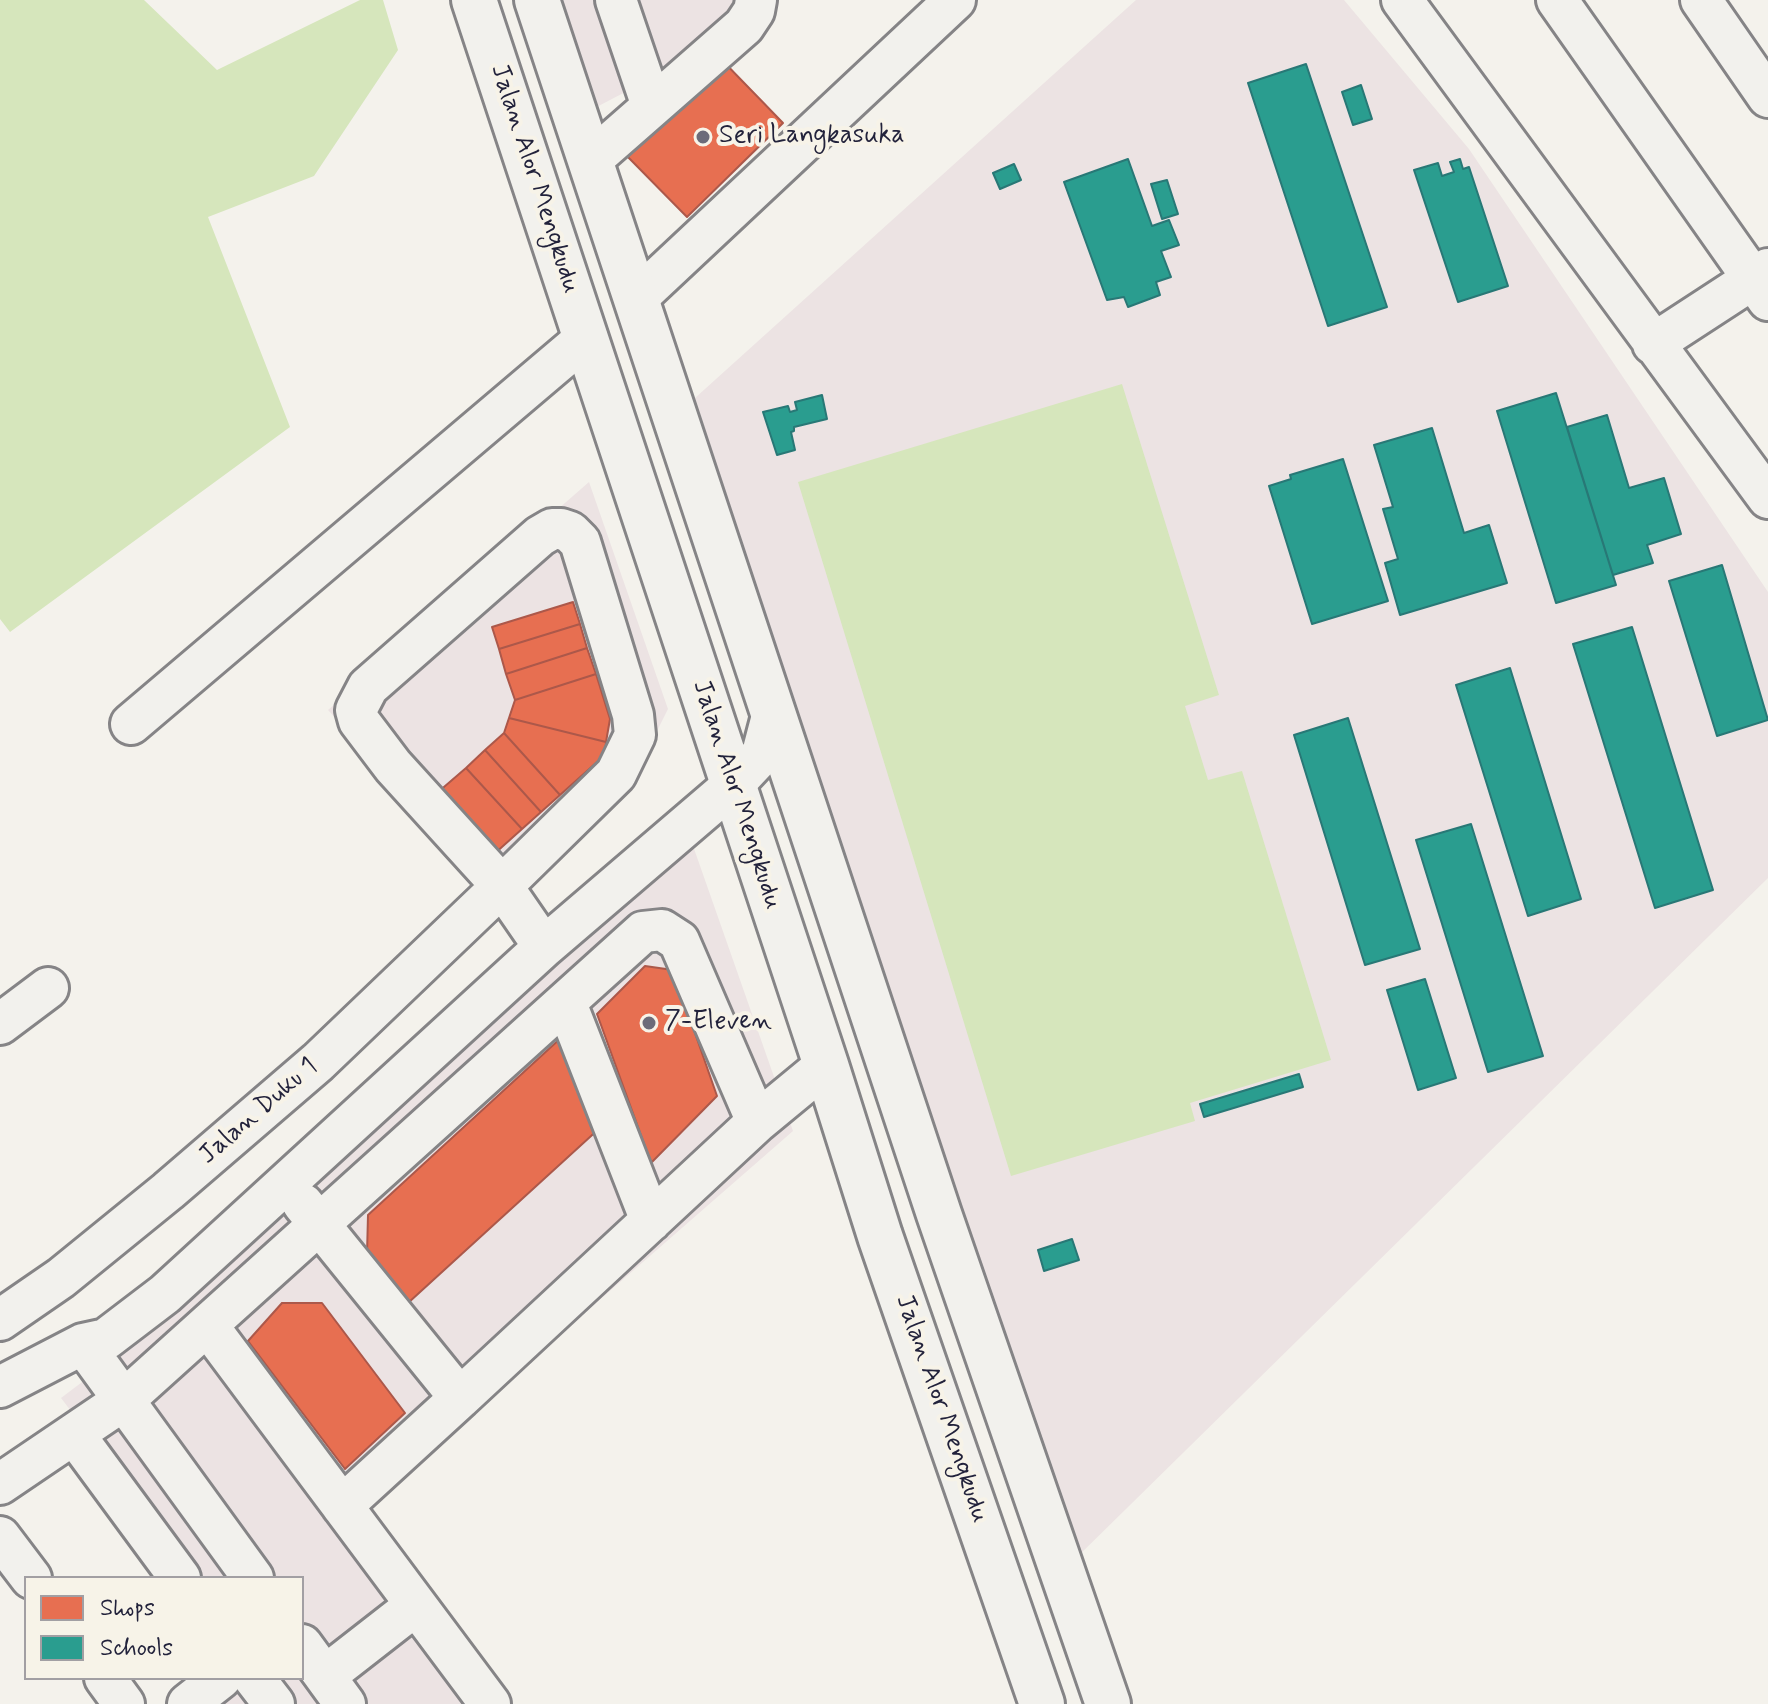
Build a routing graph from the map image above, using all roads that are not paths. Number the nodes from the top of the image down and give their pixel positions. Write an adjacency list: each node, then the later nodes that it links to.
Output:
1 (474, 0): 14 (main road, Jalan Alor Mengkudu)
2 (537, 0): 11 (main road)
3 (616, 0): 10 (street)
4 (756, 0): 10 (street)
5 (955, 0): 13 (street)
6 (1402, 0): 15 (street)
7 (1557, 0): 12 (street)
8 (1701, 0): 9 (street)
9 (1768, 97)
10 (652, 106): 11 (street)
11 (590, 161): 13 (main road)
12 (1763, 283): 15 (street)
13 (636, 299): 17 (main road)
14 (587, 337): 18 (street); 19 (main road, Jalan Alor Mengkudu)
15 (1653, 344): 16 (street)
16 (1768, 498)
17 (773, 712): 19 (street); 53 (main road)
18 (131, 724)
19 (732, 786): 21 (street); 25 (main road, Jalan Alor Mengkudu)
20 (502, 886): 20 (street, Jalan Duku 1); 21 (street); 30 (street, Jalan Duku 1)
21 (544, 947): 27 (street)
22 (48, 988): 24 (street)
23 (566, 1003): 26 (street); 28 (street); 29 (street)
24 (0, 1024)
25 (826, 1065): 26 (street); 52 (main road, Jalan Alor Mengkudu)
26 (757, 1122): 28 (street)
27 (286, 1183): 29 (street); 32 (street)
28 (651, 1221): 34 (street)
29 (319, 1224): 31 (street); 34 (street)
30 (0, 1320)
31 (208, 1326): 35 (street); 38 (street)
32 (83, 1344): 33 (street); 35 (street)
33 (0, 1387)
34 (460, 1398): 38 (street)
35 (124, 1400): 36 (street); 42 (street)
36 (74, 1434): 37 (street); 41 (street)
37 (0, 1484)
38 (342, 1506): 43 (street)
39 (0, 1537): 40 (street)
40 (29, 1576)
41 (179, 1576)
42 (252, 1576)
43 (416, 1605): 44 (street); 51 (street)
44 (324, 1675)
45 (106, 1680): 48 (street)
46 (218, 1680): 49 (street)
47 (256, 1680): 50 (street)
48 (124, 1704)
49 (188, 1704)
50 (274, 1704)
51 (490, 1704)
52 (1042, 1704)
53 (1108, 1704)

